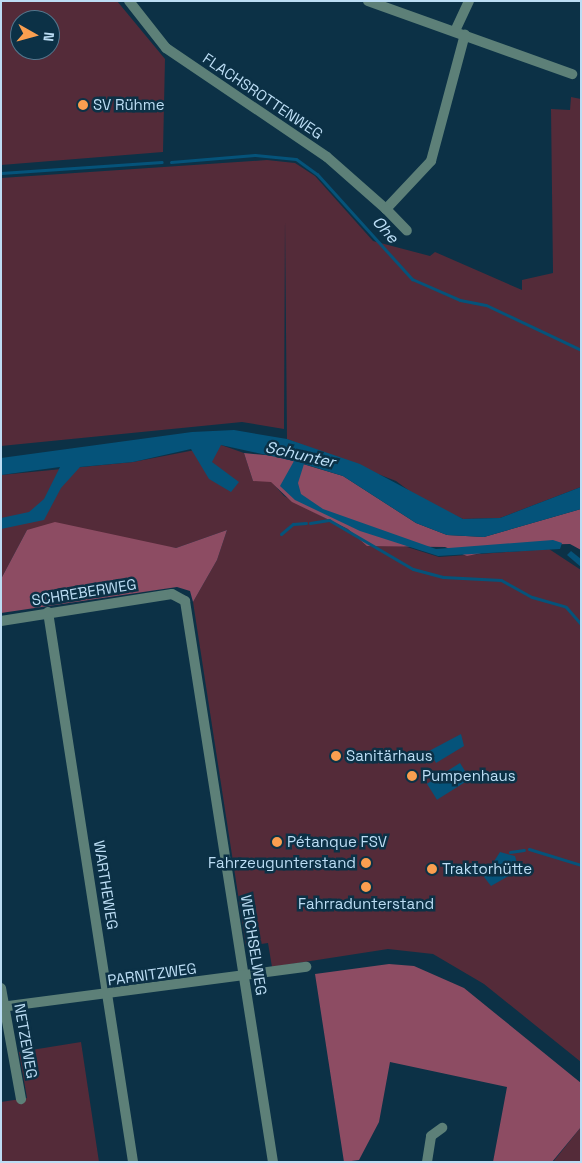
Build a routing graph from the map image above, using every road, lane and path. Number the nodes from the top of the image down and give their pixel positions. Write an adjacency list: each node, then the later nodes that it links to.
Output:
1 (129, 1): 6 (street, FLACHSROTTENWEG)
2 (368, 1): 4 (street)
3 (469, 1): 4 (street)
4 (460, 33): 5 (street); 6 (street)
5 (572, 74)
6 (386, 209): 7 (street, FLACHSROTTENWEG)
7 (407, 231)
8 (172, 594): 9 (street, SCHREBERWEG); 12 (street, WEICHSELWEG)
9 (48, 612): 10 (street, SCHREBERWEG); 14 (street, WARTHEWEG)
10 (1, 621)
11 (306, 967): 12 (street, PARNITZWEG)
12 (244, 977): 14 (street, PARNITZWEG); 19 (street, WEICHSELWEG)
13 (1, 988): 15 (street, NETZEWEG)
14 (108, 995): 15 (street, PARNITZWEG); 18 (street, WARTHEWEG)
15 (3, 1007): 16 (street, NETZEWEG)
16 (21, 1099)
17 (442, 1128): 20 (street)
18 (133, 1162)
19 (273, 1162)
20 (427, 1162)

